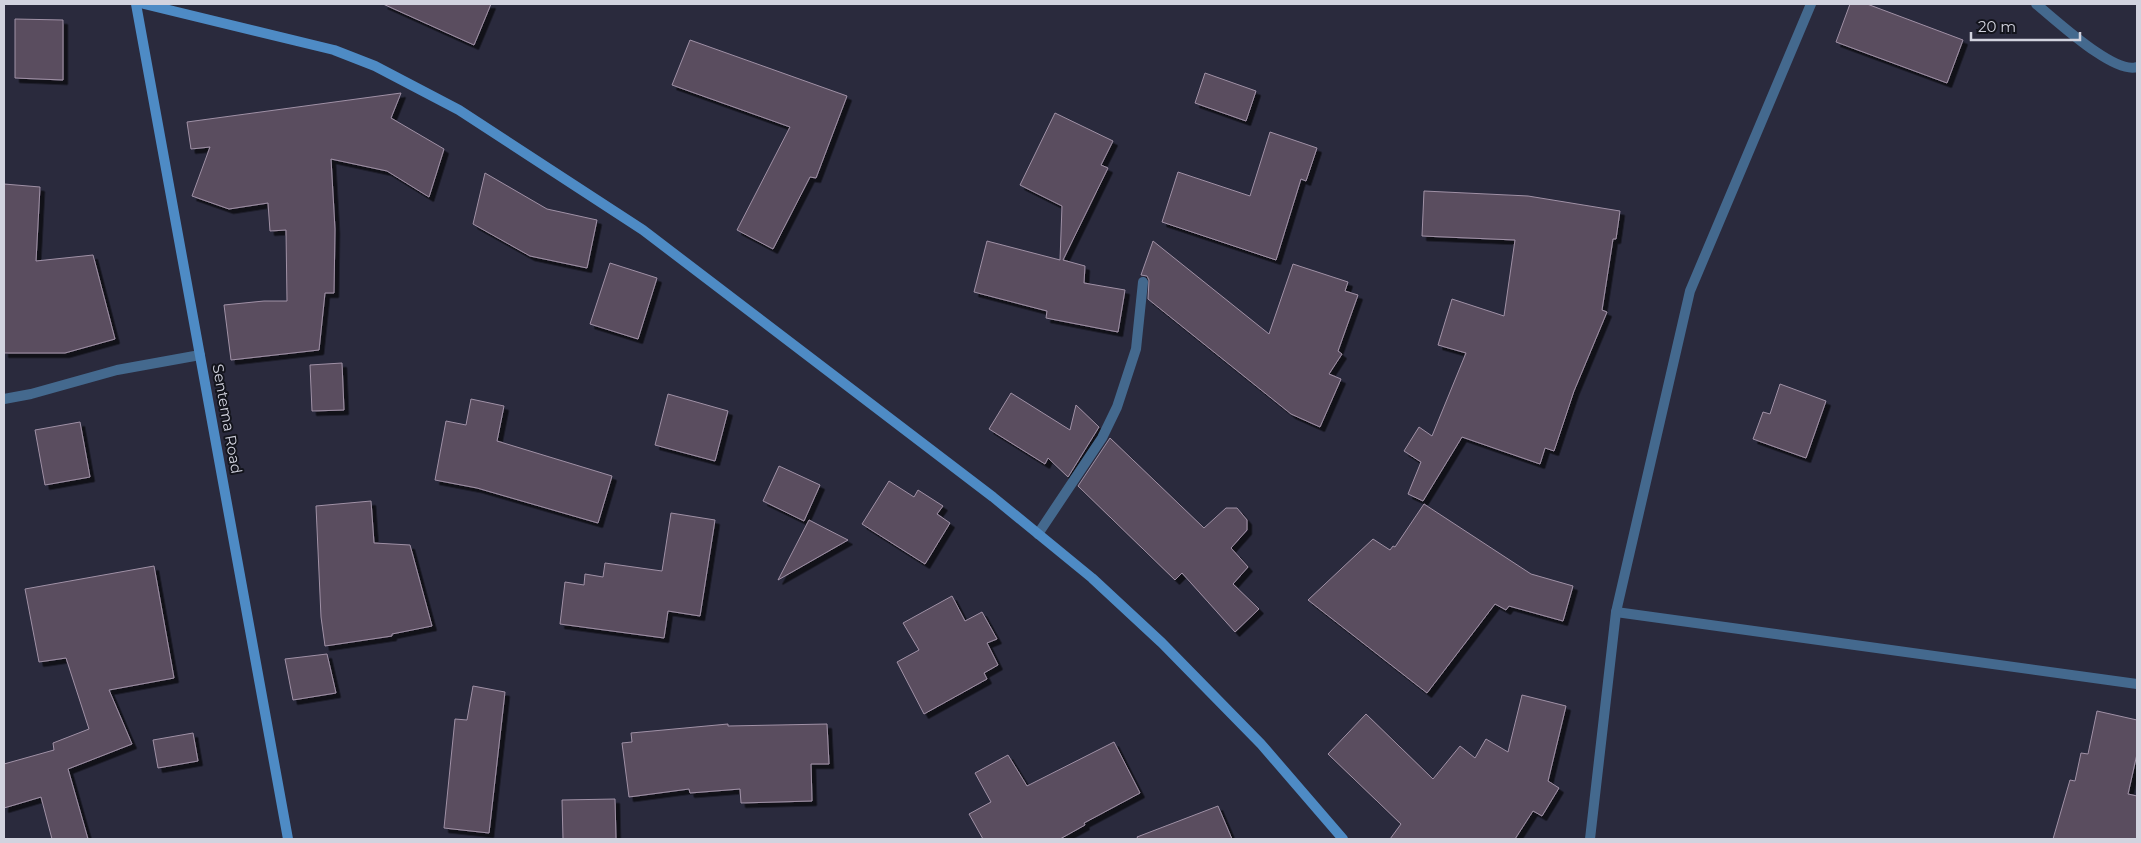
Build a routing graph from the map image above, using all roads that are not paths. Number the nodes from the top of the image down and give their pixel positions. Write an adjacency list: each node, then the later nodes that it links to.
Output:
1 (136, 4): 7 (street, Sentema Road)
2 (144, 4): 9 (street)
3 (1811, 4): 10 (street)
4 (2036, 4): 5 (street)
5 (2137, 67)
6 (1143, 282): 9 (street)
7 (200, 355): 8 (street); 12 (street, Sentema Road)
8 (4, 399)
9 (1038, 534): 13 (street)
10 (1616, 612): 11 (street); 14 (street)
11 (2137, 684)
12 (288, 839)
13 (1344, 839)
14 (1590, 839)

